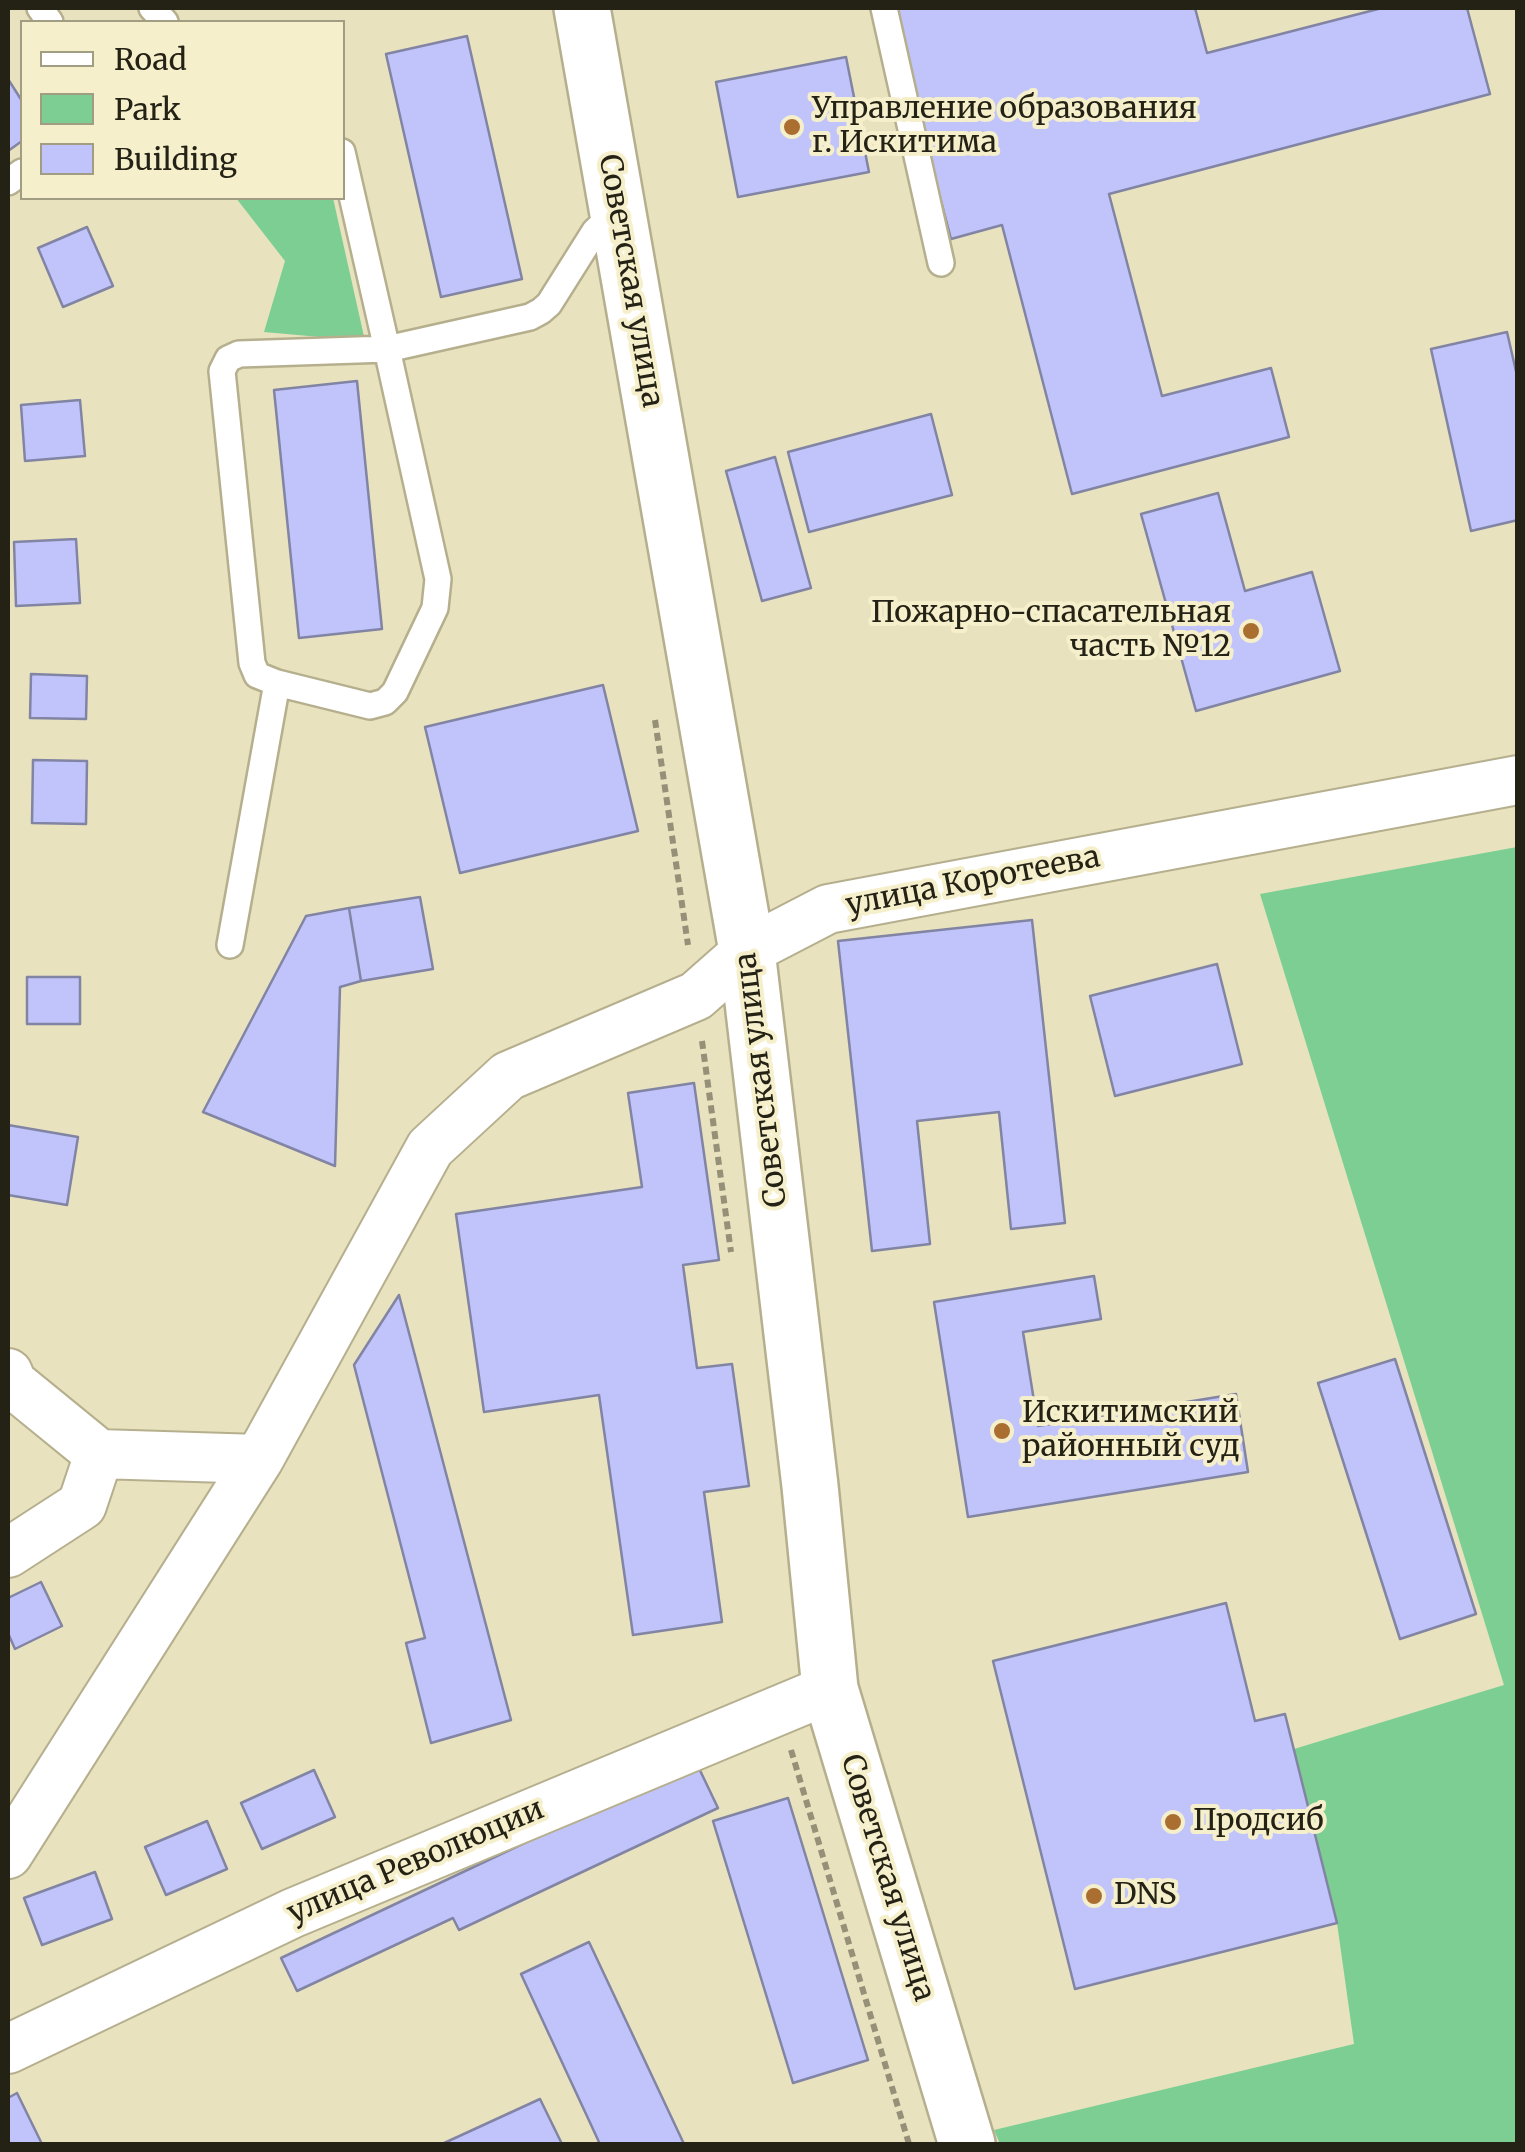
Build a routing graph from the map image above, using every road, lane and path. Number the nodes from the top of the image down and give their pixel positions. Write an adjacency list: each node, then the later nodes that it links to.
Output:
1 (582, 8): 4 (main road, Советская улица)
2 (884, 8): 5 (lane)
3 (345, 165): 6 (lane)
4 (618, 214): 6 (lane); 11 (main road, Советская улица)
5 (941, 263)
6 (387, 349): 7 (lane); 7 (lane)
7 (277, 682): 10 (lane)
8 (652, 706): 12 (path)
9 (1518, 780): 11 (street, улица Коротеева)
10 (230, 945)
11 (746, 951): 12 (street, улица Коротеева); 18 (main road, Советская улица)
12 (696, 996): 13 (path); 16 (street, улица Коротеева)
13 (731, 1253)
14 (8, 1373): 15 (street)
15 (99, 1454): 16 (street); 17 (street)
16 (259, 1459): 20 (street, улица Коротеева)
17 (8, 1553)
18 (830, 1688): 19 (street, улица Революции); 23 (main road, Советская улица)
19 (779, 1710): 21 (street, улица Революции); 22 (path)
20 (8, 1854)
21 (8, 2049)
22 (908, 2144)
23 (964, 2144)

